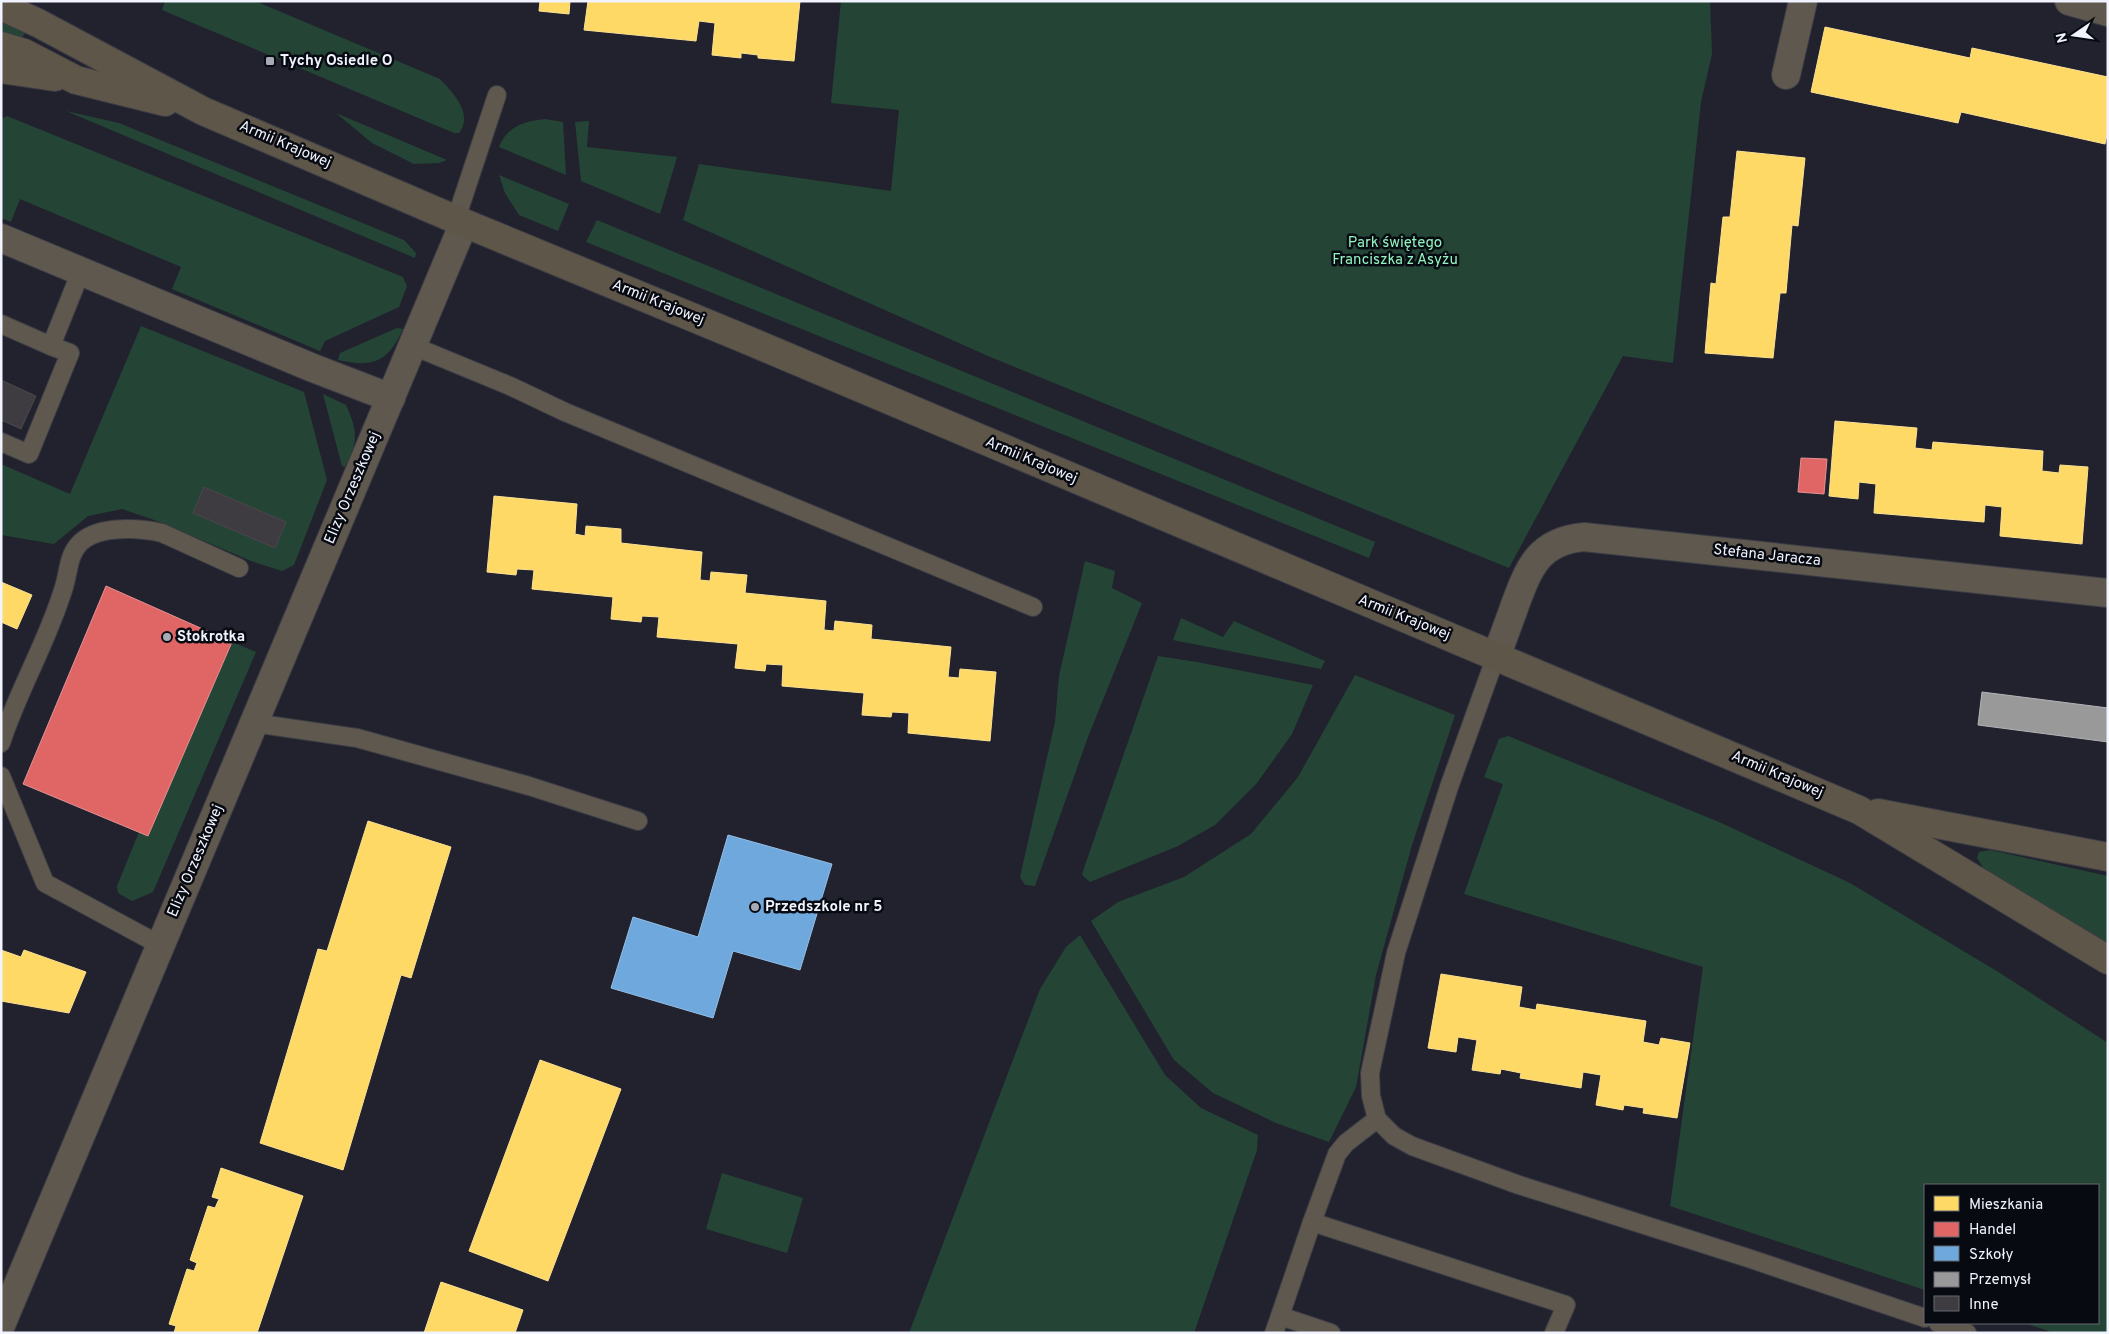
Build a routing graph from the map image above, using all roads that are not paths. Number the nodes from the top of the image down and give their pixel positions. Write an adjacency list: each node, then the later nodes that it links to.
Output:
1 (13, 1): 6 (street)
2 (1803, 1): 9 (street)
3 (2069, 1): 5 (street)
4 (1, 6): 6 (street, Armii Krajowej)
5 (2108, 12)
6 (38, 23): 12 (street, Armii Krajowej)
7 (1, 46): 10 (street, Armii Krajowej)
8 (1, 69): 10 (street)
9 (1786, 74)
10 (76, 80): 12 (street, Armii Krajowej)
11 (497, 95): 13 (lane)
12 (203, 111): 13 (street, Armii Krajowej)
13 (460, 221): 18 (street, Elizy Orzeszkowej); 24 (street, Armii Krajowej)
14 (1, 238): 15 (street)
15 (81, 271): 17 (lane); 19 (street)
16 (1, 324): 17 (lane)
17 (51, 346): 20 (lane)
18 (413, 346): 19 (street, Elizy Orzeszkowej); 23 (lane)
19 (391, 398): 25 (street, Elizy Orzeszkowej)
20 (1, 442)
21 (239, 568): 26 (lane)
22 (2108, 593): 24 (street, Stefana Jaracza)
23 (1033, 607)
24 (1496, 656): 28 (street, Armii Krajowej); 33 (lane)
25 (254, 723): 29 (lane); 31 (street, Elizy Orzeszkowej)
26 (1, 743)
27 (1, 776): 31 (lane)
28 (1859, 810): 30 (street, Armii Krajowej); 32 (street, Armii Krajowej)
29 (638, 821)
30 (2108, 857)
31 (160, 945): 38 (street, Elizy Orzeszkowej)
32 (2108, 960)
33 (1377, 1119): 34 (lane); 36 (lane)
34 (1312, 1222): 35 (lane); 41 (lane)
35 (1280, 1316): 39 (lane); 40 (lane)
36 (1924, 1318)
37 (1941, 1324): 42 (lane)
38 (1, 1326)
39 (1274, 1333)
40 (1331, 1333)
41 (1554, 1333)
42 (1968, 1333)

